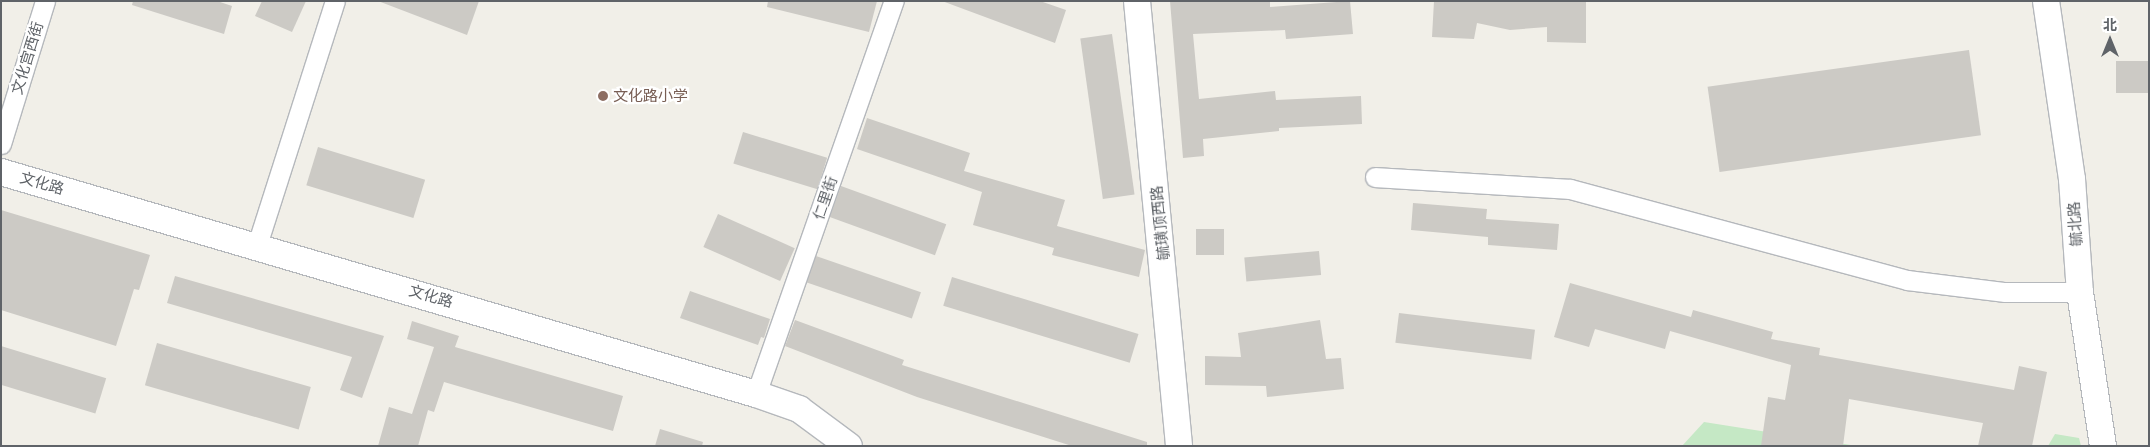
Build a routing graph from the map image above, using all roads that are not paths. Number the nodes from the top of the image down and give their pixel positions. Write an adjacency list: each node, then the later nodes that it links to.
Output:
1 (45, 1): 6 (street, 文化宫西街)
2 (335, 1): 9 (street)
3 (894, 1): 11 (street, 仁里街)
4 (1137, 1): 13 (street, 毓璜顶西路)
5 (2046, 1): 10 (street, 毓北路)
6 (1, 144)
7 (1, 172): 9 (street, 文化路)
8 (1376, 177): 10 (street)
9 (257, 245): 11 (street, 文化路)
10 (2080, 292): 14 (street, 毓北路)
11 (756, 394): 12 (street, 文化路)
12 (849, 446)
13 (1179, 446)
14 (2103, 446)

